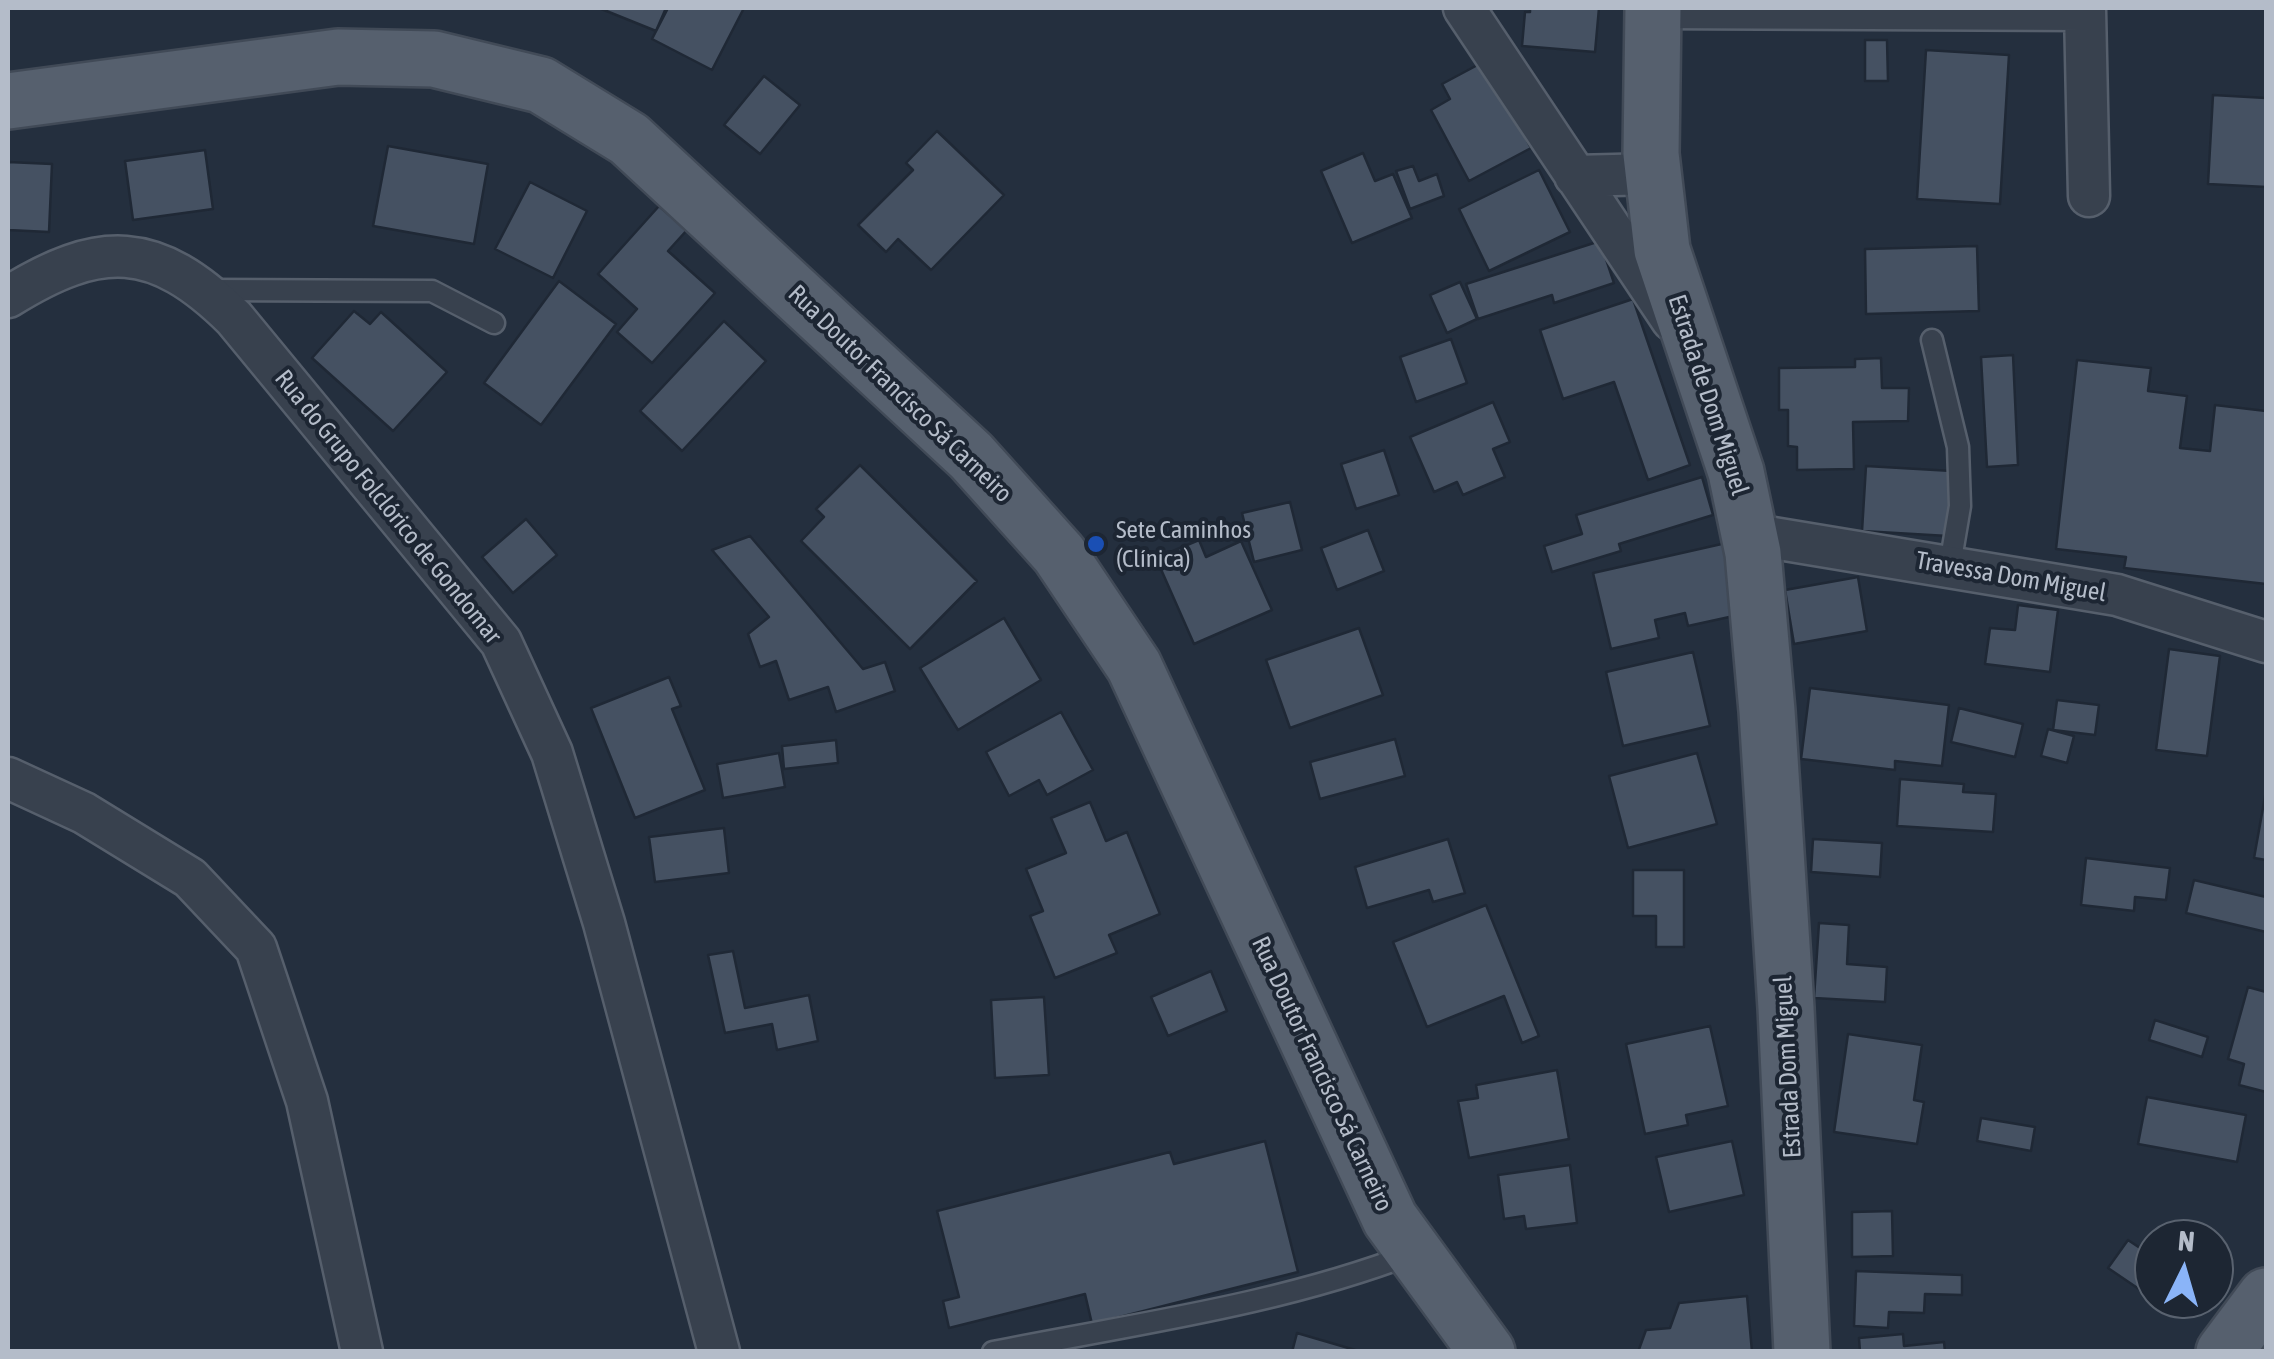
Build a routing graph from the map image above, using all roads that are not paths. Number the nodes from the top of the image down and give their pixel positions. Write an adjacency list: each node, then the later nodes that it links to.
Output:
1 (1464, 8): 5 (street)
2 (1653, 8): 4 (main road, Estrada de Dom Miguel); 6 (street)
3 (8, 102): 18 (main road, Rua Doutor Francisco Sá Carneiro)
4 (1653, 174): 5 (street); 11 (main road, Estrada de Dom Miguel)
5 (1574, 176): 11 (street)
6 (2089, 196)
7 (205, 290): 8 (street, Rua do Grupo Folclórico de Gondomar); 9 (lane); 21 (street, Rua do Grupo Folclórico de Gondomar)
8 (8, 297)
9 (494, 323)
10 (1932, 340): 13 (lane)
11 (1695, 354): 12 (main road, Estrada de Dom Miguel)
12 (1749, 534): 13 (street, Travessa Dom Miguel); 16 (main road, Estrada de Dom Miguel)
13 (1950, 566): 14 (street, Travessa Dom Miguel)
14 (2266, 642)
15 (8, 778): 20 (street)
16 (1770, 784): 17 (main road, Estrada Dom Miguel)
17 (1786, 1008): 24 (main road); 25 (main road, Estrada Dom Miguel); 26 (main road)
18 (1415, 1252): 22 (lane); 23 (main road, Rua Doutor Francisco Sá Carneiro)
19 (2266, 1296): 27 (main road)
20 (362, 1352)
21 (719, 1352)
22 (993, 1352)
23 (1487, 1352)
24 (1769, 1352)
25 (1802, 1352)
26 (1836, 1352)
27 (2224, 1352)

